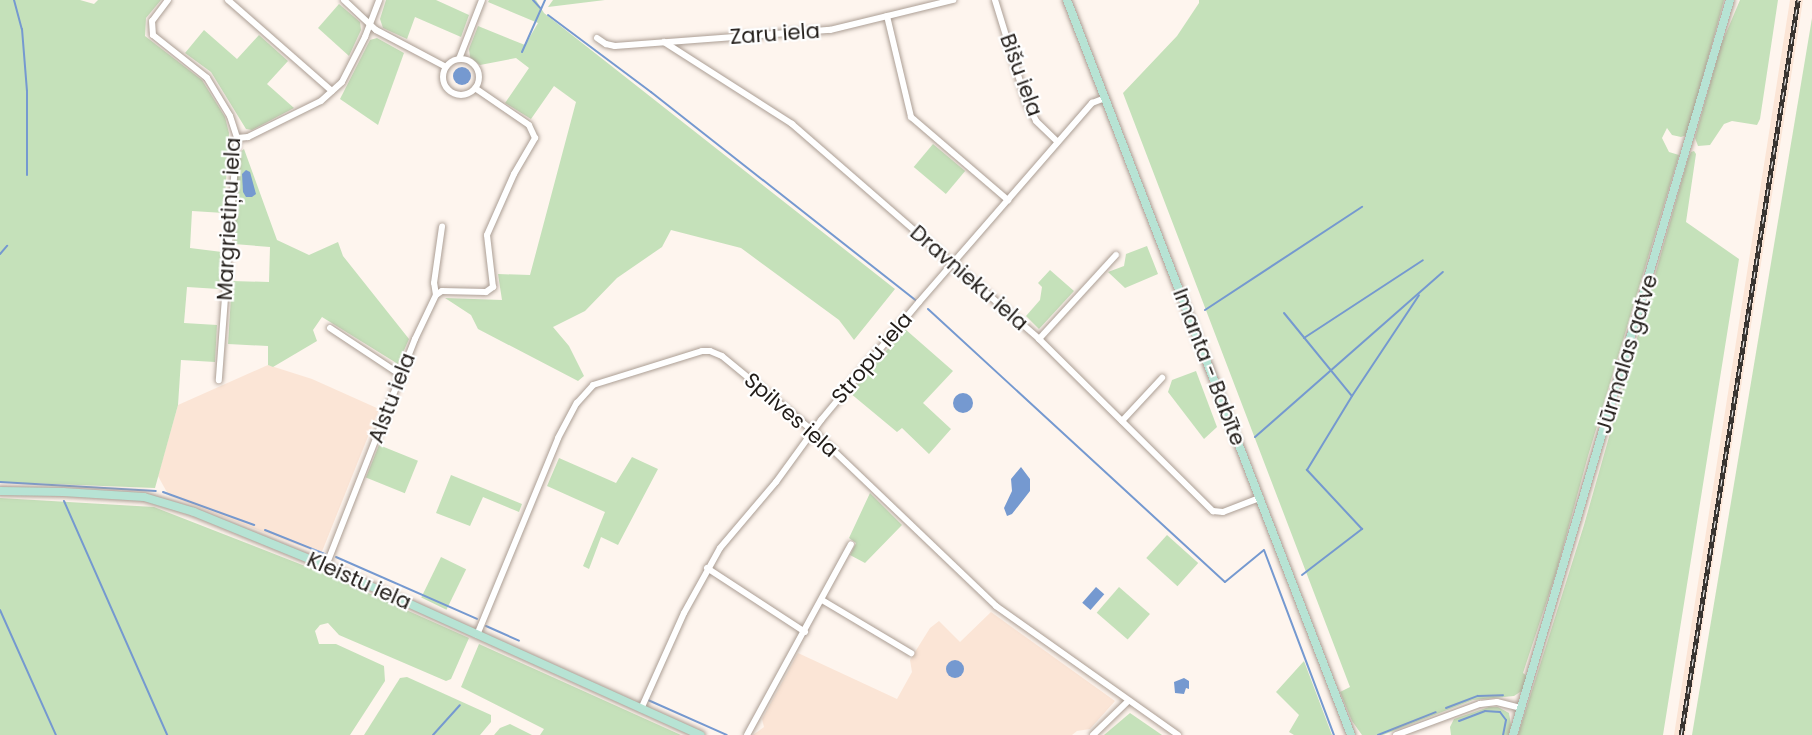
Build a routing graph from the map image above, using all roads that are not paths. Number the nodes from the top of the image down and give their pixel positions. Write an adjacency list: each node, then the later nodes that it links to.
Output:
1 (168, 0): 19 (street, Margrietiņu iela)
2 (228, 0): 17 (street)
3 (344, 0): 11 (street)
4 (379, 0): 11 (street)
5 (482, 0): 14 (street)
6 (953, 0): 10 (street, Zaru iela)
7 (995, 0): 20 (street, Bišu iela)
8 (1067, 0): 18 (main road, Imanta - Babīte)
9 (1730, 0): 43 (main road, Jūrmalas gatve)
10 (887, 16): 13 (street, Zaru iela); 21 (street)
11 (370, 24): 15 (street); 17 (street)
12 (597, 38): 13 (street, Zaru iela)
13 (664, 42): 24 (street, Dravnieku iela)
14 (459, 59): 15 (street); 16 (street)
15 (446, 67): 16 (street)
16 (475, 88): 25 (street)
17 (332, 91): 19 (street)
18 (1105, 98): 20 (street, Stropu iela); 34 (main road, Imanta - Babīte)
19 (237, 138): 30 (street, Margrietiņu iela)
20 (1058, 142): 21 (street, Stropu iela)
21 (1008, 200): 24 (street, Stropu iela)
22 (442, 227): 25 (street, Alstu iela)
23 (1116, 255): 27 (street)
24 (954, 263): 27 (street, Dravnieku iela); 32 (street, Stropu iela)
25 (436, 295): 28 (street, Alstu iela)
26 (330, 328): 28 (street)
27 (1039, 339): 31 (street, Dravnieku iela)
28 (401, 375): 36 (street, Alstu iela)
29 (1162, 378): 31 (street)
30 (219, 380)
31 (1122, 421): 34 (street, Dravnieku iela)
32 (813, 431): 37 (street, Stropu iela); 40 (street, Spilves iela); 42 (street, Spilves iela)
33 (0, 491): 36 (main road, Kleistu iela)
34 (1260, 498): 49 (main road, Imanta - Babīte)
35 (851, 544): 38 (street)
36 (326, 566): 40 (main road, Kleistu iela)
37 (707, 568): 39 (street); 44 (street, Stropu iela)
38 (822, 600): 39 (street); 41 (street)
39 (805, 632): 46 (street)
40 (477, 635): 44 (main road, Kleistu iela)
41 (910, 653)
42 (1127, 702): 47 (street); 48 (street, Spilves iela)
43 (1521, 708): 50 (street); 51 (main road, Jūrmalas gatve)
44 (641, 709): 45 (main road, Kleistu iela)
45 (701, 735)
46 (747, 735)
47 (1093, 735)
48 (1178, 735)
49 (1351, 735)
50 (1396, 735)
51 (1513, 735)

